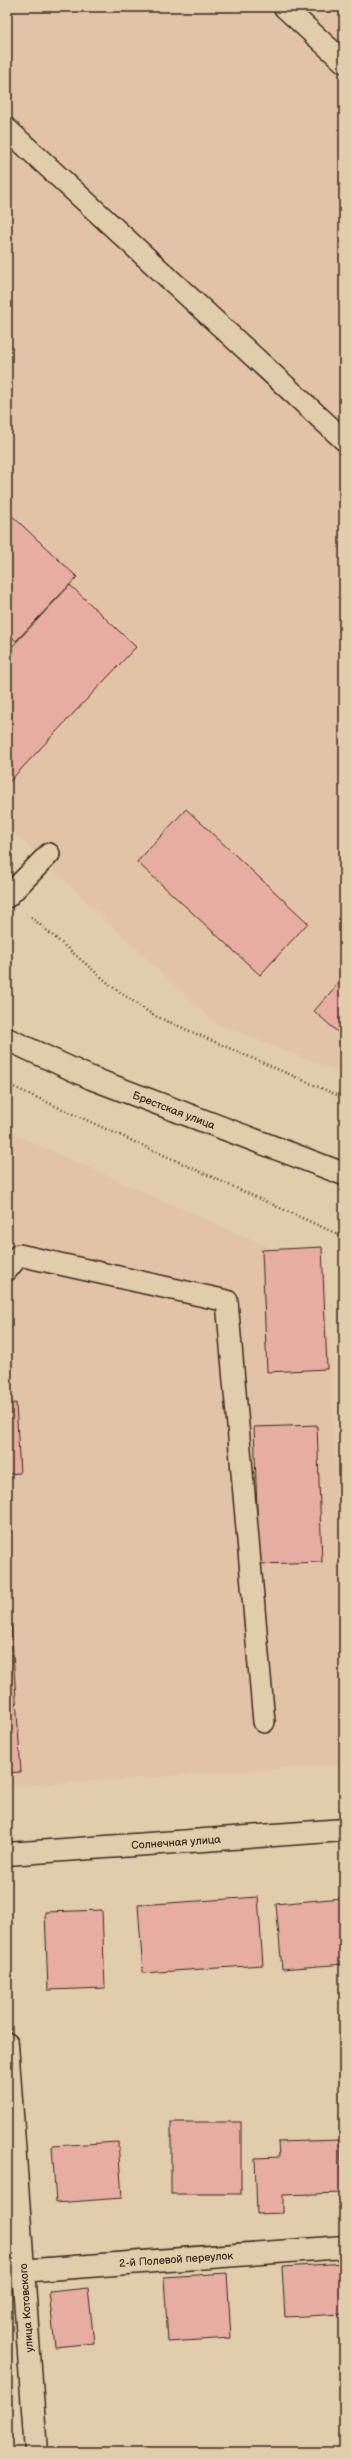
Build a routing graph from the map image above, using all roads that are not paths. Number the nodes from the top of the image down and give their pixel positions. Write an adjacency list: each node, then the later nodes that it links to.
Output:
1 (284, 7): 2 (lane)
2 (344, 62)
3 (7, 129): 4 (lane)
4 (344, 440)
5 (49, 854): 6 (lane)
6 (7, 897)
7 (7, 1039): 8 (street, Брестская улица)
8 (344, 1174)
9 (7, 1270): 10 (lane)
10 (264, 1722)
11 (344, 1830): 12 (street, Солнечная улица)
12 (7, 1854)
13 (7, 2044): 15 (street, улица Котовского)
14 (344, 2247): 15 (street, 2-й Полевой переулок)
15 (15, 2271): 16 (street, улица Котовского)
16 (36, 2452)

